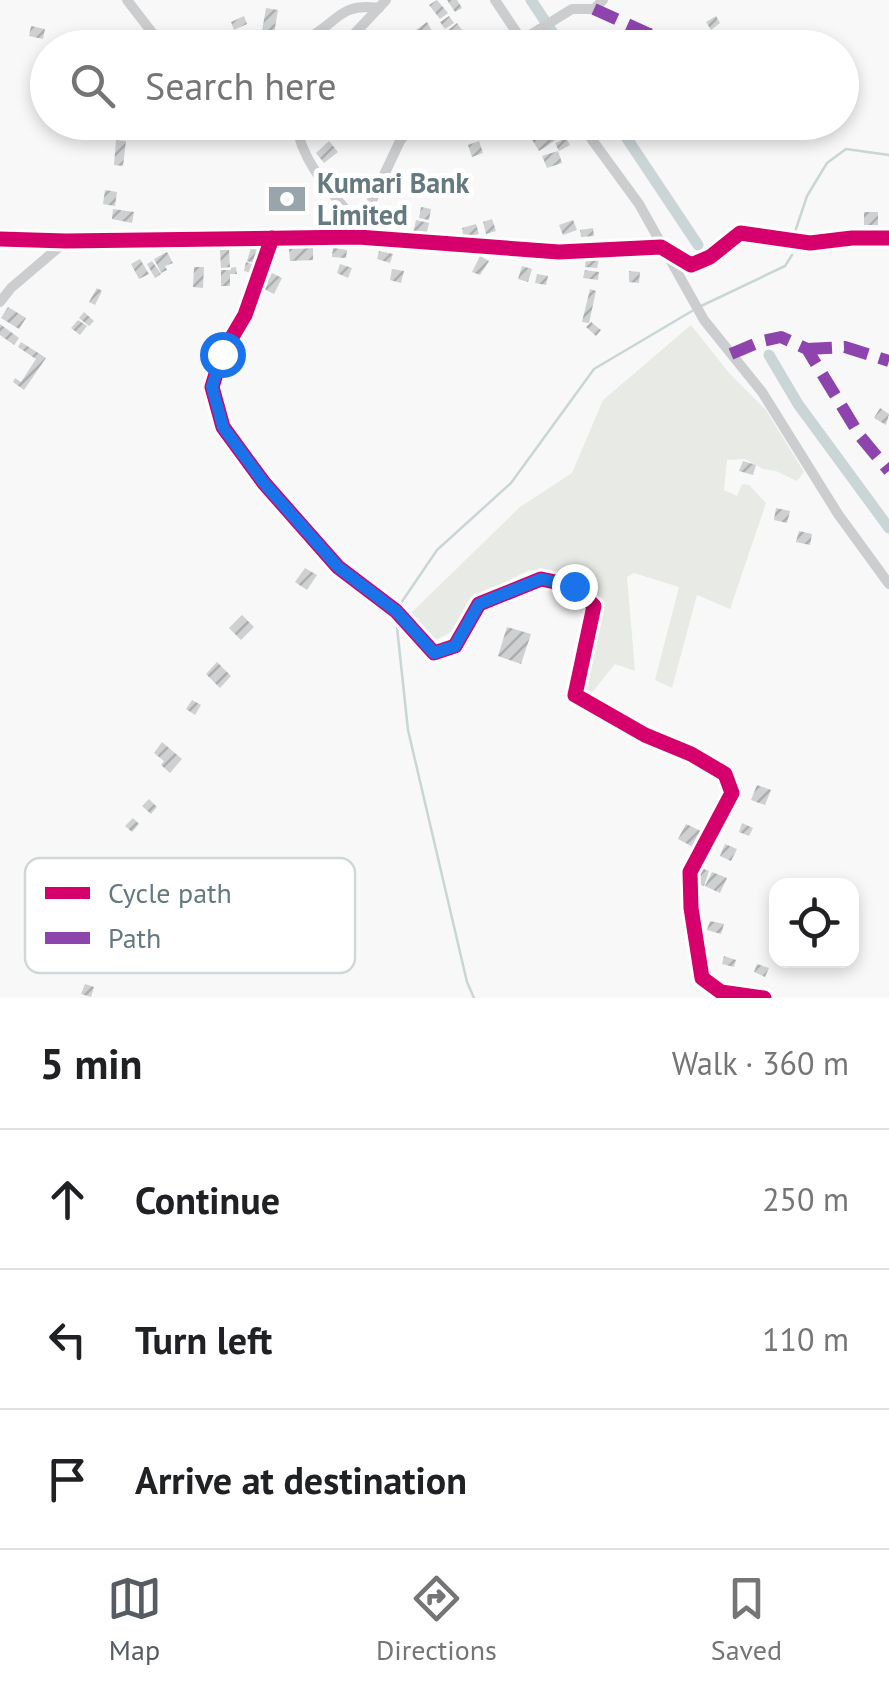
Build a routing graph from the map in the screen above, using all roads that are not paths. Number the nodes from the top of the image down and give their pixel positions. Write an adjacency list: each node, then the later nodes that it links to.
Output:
1 (127, 0): 6 (street)
2 (495, 0): 9 (street)
3 (602, 0): 5 (street)
4 (382, 4): 7 (street); 8 (street)
5 (568, 4): 10 (street)
6 (150, 30)
7 (318, 30)
8 (357, 30)
9 (515, 30)
10 (538, 30)
11 (300, 140): 14 (street)
12 (401, 140): 14 (street)
13 (592, 140): 19 (street)
14 (359, 231): 15 (street); 19 (street)
15 (272, 238): 18 (street); 22 (street)
16 (889, 238): 19 (street)
17 (0, 239): 18 (street)
18 (66, 240): 20 (street)
19 (661, 247): 21 (street)
20 (0, 302)
21 (889, 584)
22 (764, 998)

